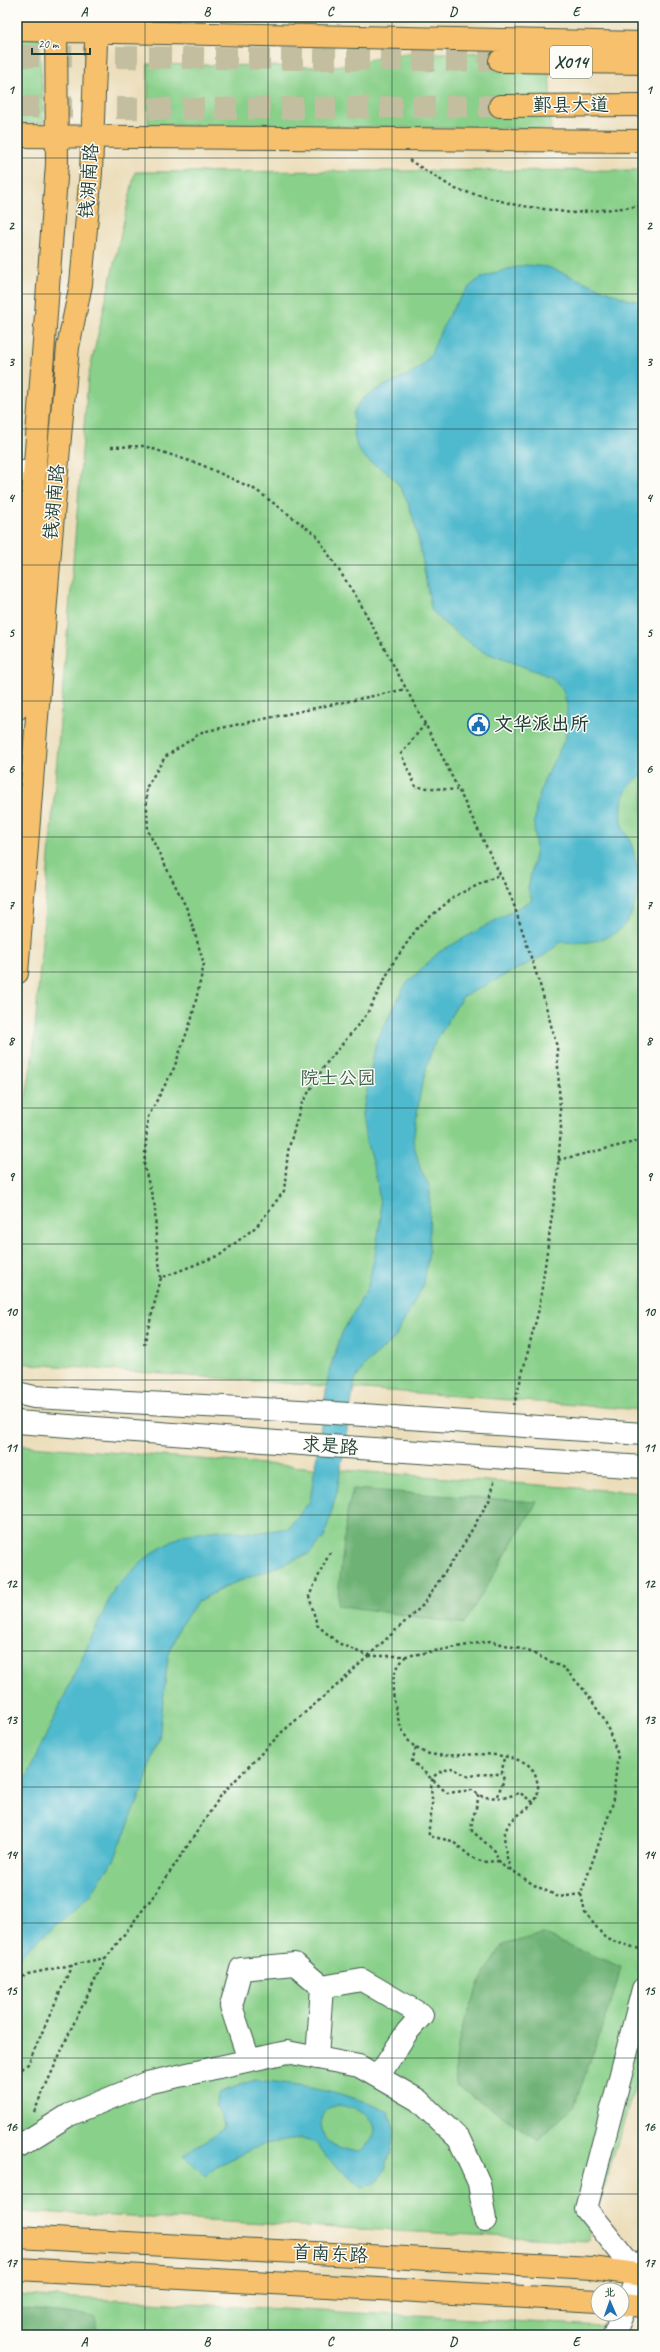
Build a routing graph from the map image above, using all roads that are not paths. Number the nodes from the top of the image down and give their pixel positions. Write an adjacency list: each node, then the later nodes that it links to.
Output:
1 (56, 24): 2 (main road); 3 (main road); 10 (main road, 钱湖南路)
2 (97, 25): 4 (main road); 11 (main road, 钱湖南路)
3 (17, 30)
4 (643, 43)
5 (500, 61): 6 (main road, X014)
6 (643, 63)
7 (643, 105): 8 (main road, 鄞县大道 / X014)
8 (500, 106)
9 (17, 136): 10 (main road)
10 (57, 136): 11 (main road); 13 (main road, 钱湖南路)
11 (92, 136): 12 (main road); 15 (main road, 钱湖南路)
12 (643, 141)
13 (26, 471): 14 (main road, 钱湖南路)
14 (17, 709)
15 (17, 973)
16 (17, 1393): 18 (street, 求是路)
17 (17, 1422): 19 (street, 求是路)
18 (643, 1434)
19 (643, 1467)
20 (322, 1987): 22 (street); 23 (street); 24 (street)
21 (643, 1989): 29 (street)
22 (317, 2058): 23 (street); 24 (street)
23 (249, 2060): 25 (street)
24 (378, 2077): 26 (street)
25 (19, 2146)
26 (486, 2220)
27 (17, 2237): 29 (main road, 首南东路)
28 (17, 2269): 30 (main road, 首南东路)
29 (641, 2270): 31 (street)
30 (590, 2301)
31 (630, 2305)
32 (621, 2322): 33 (street)
33 (614, 2335)

